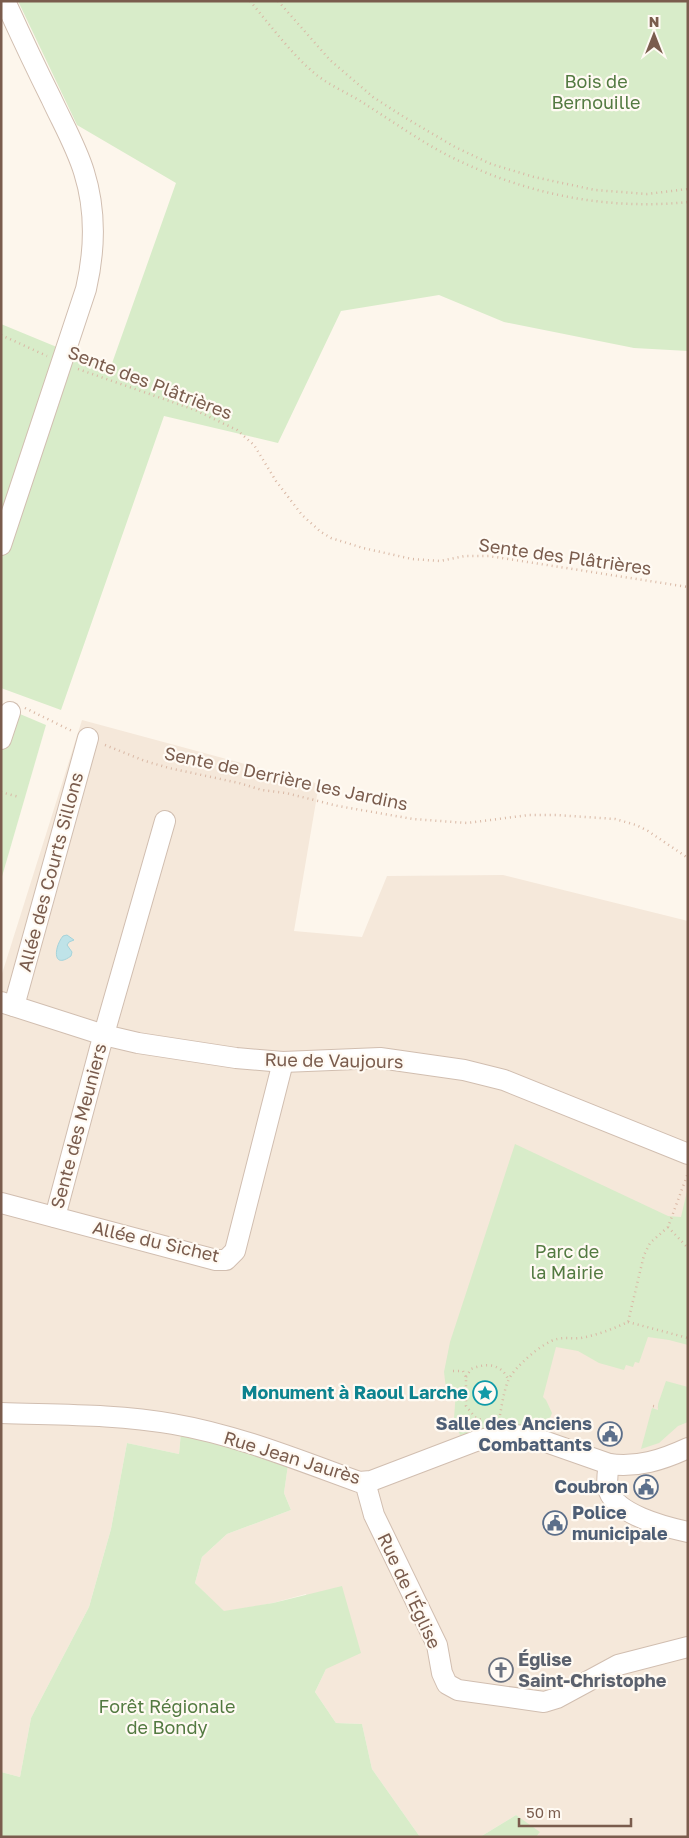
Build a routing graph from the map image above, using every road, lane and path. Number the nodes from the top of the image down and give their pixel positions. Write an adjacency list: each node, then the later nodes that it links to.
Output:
1 (5, 1): 7 (street)
2 (250, 1): 5 (path)
3 (278, 1): 4 (path)
4 (688, 189)
5 (688, 202)
6 (1, 334): 7 (path, Sente des Plâtrières)
7 (61, 362): 8 (street); 9 (path, Sente des Plâtrières)
8 (1, 545)
9 (688, 587)
10 (14, 708): 11 (path, Sente de Derrière les Jardins); 12 (street)
11 (88, 738): 16 (path, Sente de Derrière les Jardins); 17 (street, Allée des Courts Sillons)
12 (1, 739)
13 (1, 792): 14 (path)
14 (19, 797)
15 (166, 821): 18 (street, Sente des Meuniers)
16 (688, 858)
17 (8, 1004): 18 (street, Rue de Vaujours)
18 (104, 1035): 19 (street, Rue de Vaujours); 23 (street, Sente des Meuniers)
19 (283, 1062): 20 (street, Rue de Vaujours); 23 (street, Allée du Sichet)
20 (688, 1154)
21 (688, 1173): 24 (path)
22 (1, 1203): 23 (street, Allée du Sichet)
23 (54, 1217)
24 (668, 1226): 25 (path); 26 (path)
25 (688, 1248)
26 (628, 1322): 27 (path); 30 (path)
27 (688, 1338)
28 (454, 1371): 29 (path)
29 (466, 1377): 30 (path); 35 (path)
30 (508, 1379): 34 (path)
31 (653, 1406): 32 (path)
32 (658, 1407)
33 (1, 1413): 38 (street, Rue Jean Jaurès)
34 (495, 1419)
35 (488, 1422)
36 (688, 1448): 37 (street, Rue Jean Jaurès)
37 (609, 1464): 38 (street, Rue Jean Jaurès); 39 (street)
38 (365, 1482): 40 (street, Rue de l'Église)
39 (688, 1532)
40 (688, 1648)

